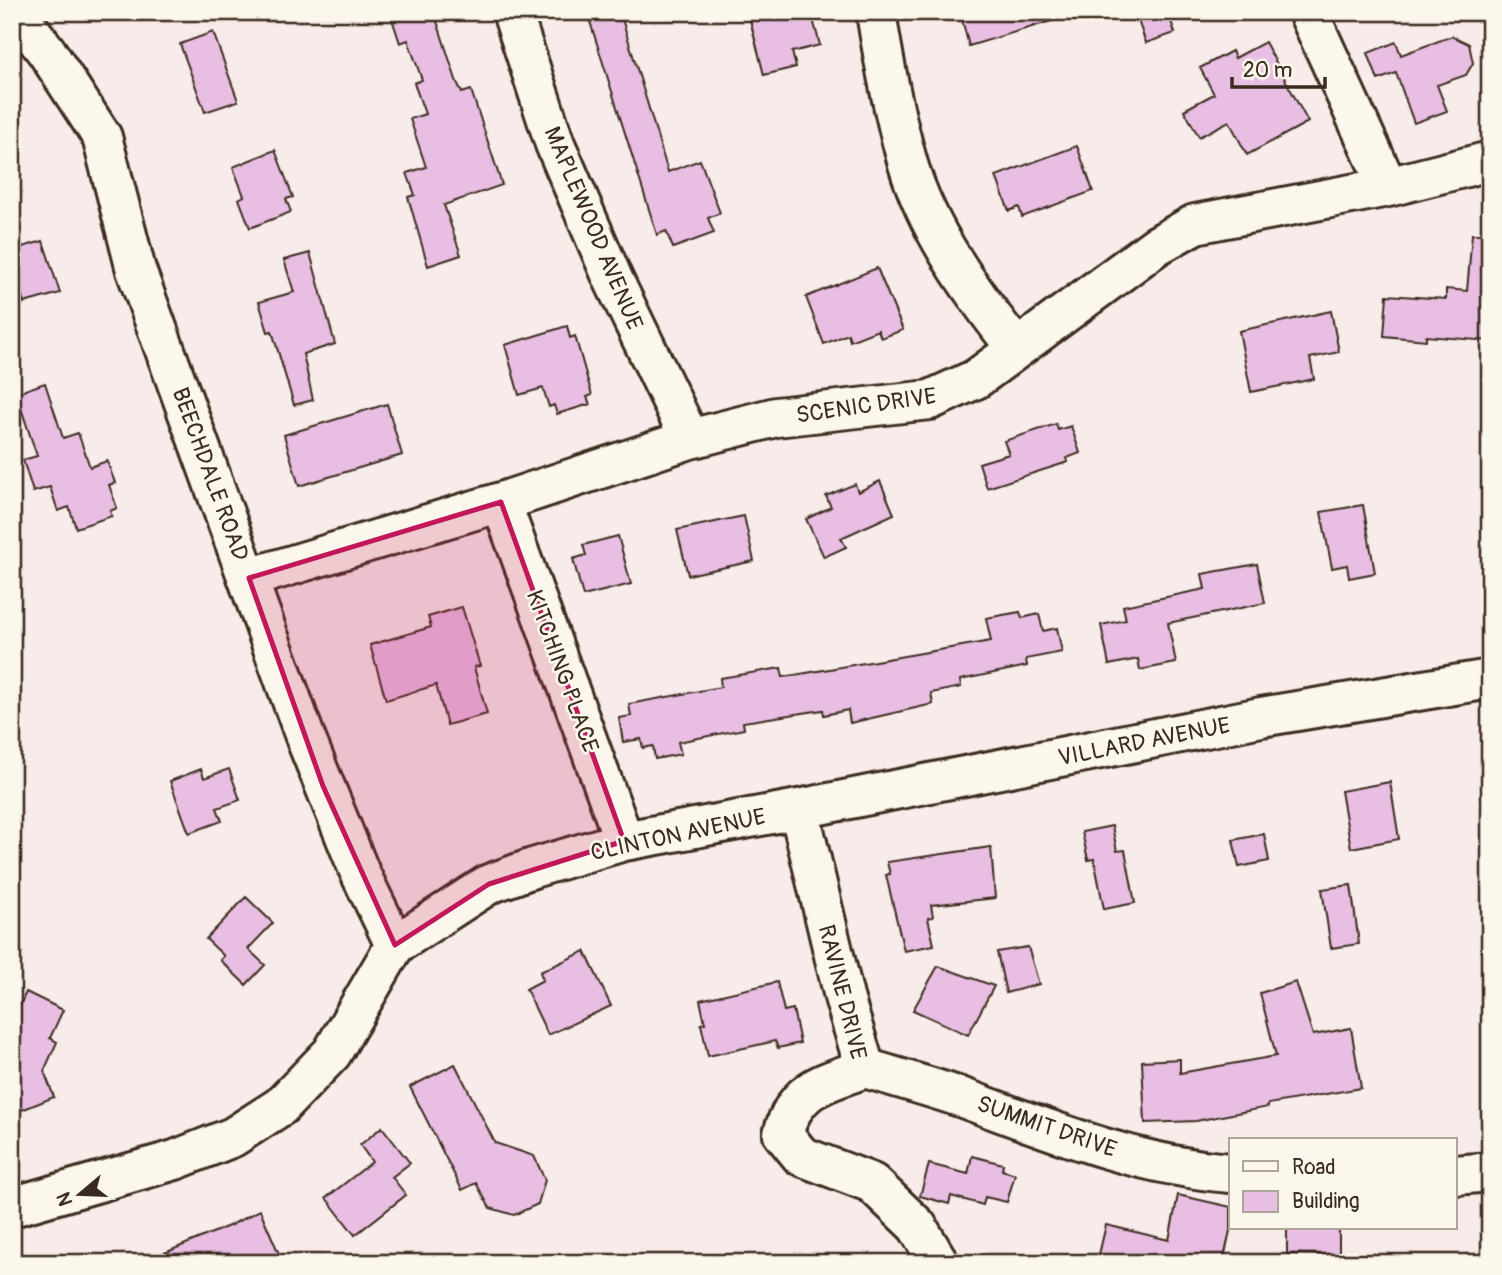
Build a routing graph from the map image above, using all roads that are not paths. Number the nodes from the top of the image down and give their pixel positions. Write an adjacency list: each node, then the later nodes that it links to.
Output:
1 (16, 12): 10 (street, BEECHDALE ROAD)
2 (512, 12): 8 (street, MAPLEWOOD AVENUE)
3 (876, 12): 7 (street)
4 (1308, 12): 6 (street)
5 (1490, 161): 6 (street, SCENIC DRIVE)
6 (1388, 187): 7 (street, SCENIC DRIVE)
7 (1016, 348): 8 (street, SCENIC DRIVE)
8 (690, 439): 9 (street, SCENIC DRIVE)
9 (501, 502): 10 (street, SCENIC DRIVE); 13 (street, KITCHING PLACE)
10 (249, 578): 14 (street, BEECHDALE ROAD)
11 (1490, 679): 12 (street, VILLARD AVENUE)
12 (799, 809): 13 (street, CLINTON AVENUE); 15 (street, RAVINE DRIVE)
13 (624, 841): 14 (street, CLINTON AVENUE)
14 (395, 945): 19 (street, CLINTON AVENUE)
15 (865, 1068): 17 (street, SUMMIT DRIVE); 20 (street, RAVINE DRIVE)
16 (1490, 1172): 18 (street)
17 (1229, 1173)
18 (1456, 1175)
19 (12, 1207)
20 (939, 1263)

